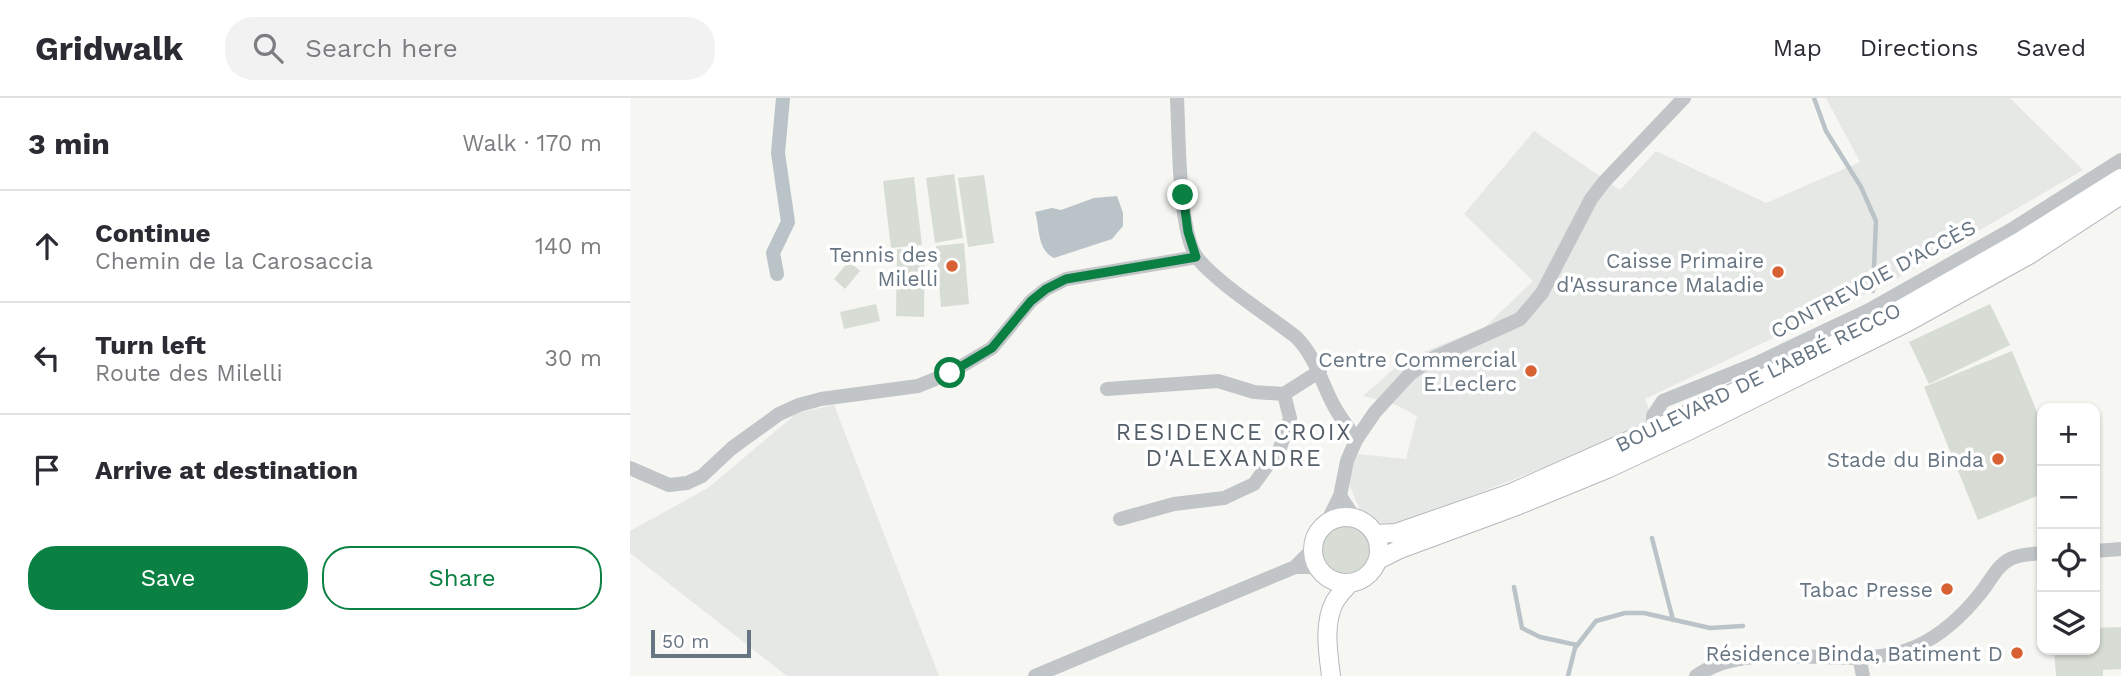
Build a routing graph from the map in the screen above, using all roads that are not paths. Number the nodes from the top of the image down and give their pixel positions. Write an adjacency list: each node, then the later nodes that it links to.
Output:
1 (1177, 98): 6 (street)
2 (1684, 98): 11 (street)
3 (2121, 160): 10 (street, CONTREVOIE D'ACCÈS)
4 (2121, 178): 10 (main road, BOULEVARD DE L'ABBÉ RECCO)
5 (2121, 195): 22 (main road, BOULEVARD DE L'ABBÉ RECCO)
6 (1196, 257): 7 (street); 12 (street)
7 (1320, 371): 9 (street); 11 (street)
8 (1107, 389): 9 (street)
9 (1284, 394): 15 (street)
10 (1653, 429): 17 (main road, BOULEVARD DE L'ABBÉ RECCO)
11 (1356, 440): 13 (street)
12 (630, 468)
13 (1340, 496): 14 (street); 16 (street)
14 (1354, 517): 16 (main road); 17 (main road)
15 (1120, 519)
16 (1326, 524): 18 (main road)
17 (1375, 534): 22 (main road)
18 (1313, 549): 23 (street); 24 (main road)
19 (2121, 549): 20 (street)
20 (2100, 551)
21 (2037, 555): 27 (street)
22 (1378, 560): 25 (main road)
23 (1294, 567): 24 (street); 28 (street)
24 (1325, 573): 25 (main road); 26 (main road)
25 (1350, 583): 26 (main road)
26 (1335, 602): 29 (main road)
27 (1858, 656): 30 (street); 31 (street)
28 (1035, 676)
29 (1331, 676)
30 (1696, 676)
31 (1863, 676)

